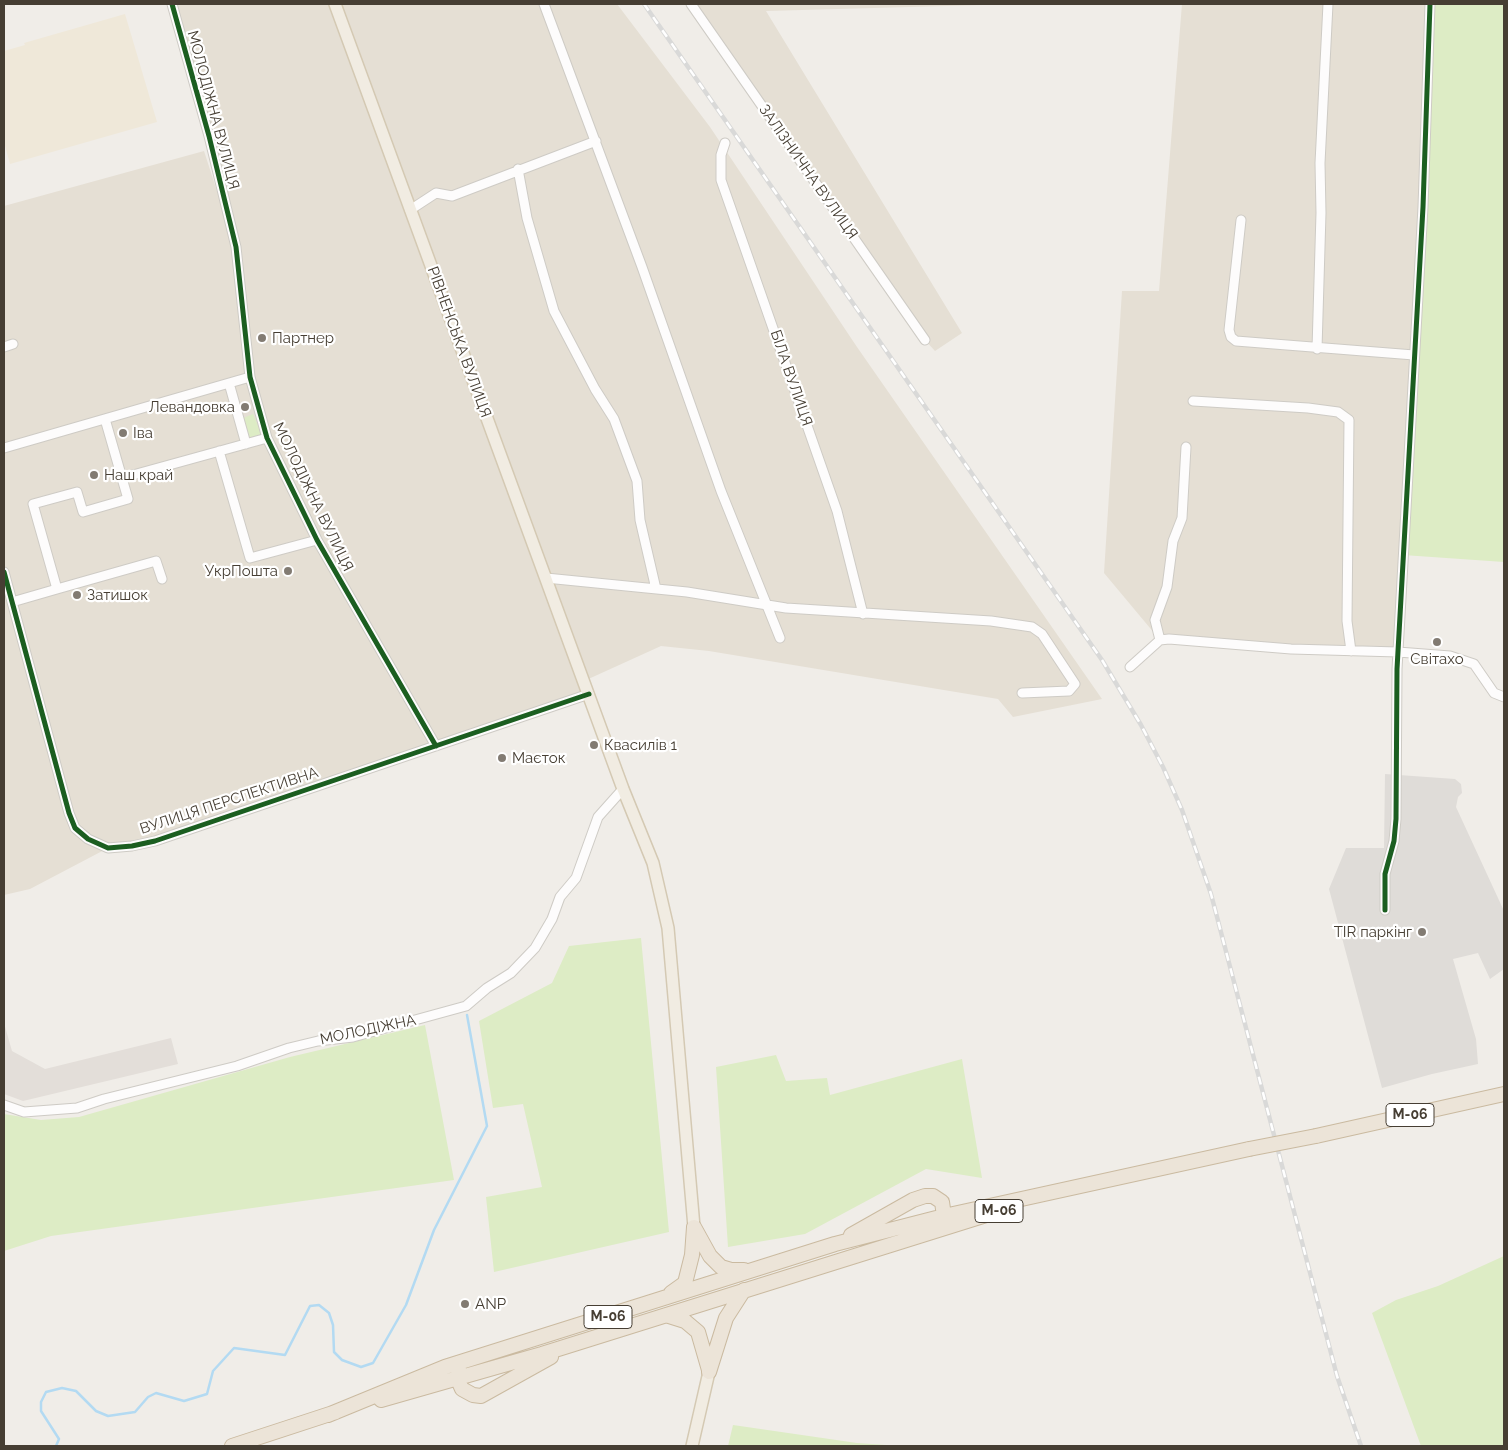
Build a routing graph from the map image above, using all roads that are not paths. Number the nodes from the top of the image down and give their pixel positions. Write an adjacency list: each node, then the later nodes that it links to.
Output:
1 (172, 4): 15 (street, МОЛОДІЖНА ВУЛИЦЯ)
2 (335, 4): 10 (main road, РІВНЕНСЬКА ВУЛИЦЯ)
3 (544, 4): 7 (street)
4 (691, 4): 12 (street, ЗАЛІЗНИЧНА ВУЛИЦЯ)
5 (1328, 4): 13 (street)
6 (1430, 4): 14 (street)
7 (596, 141): 9 (street); 32 (street)
8 (725, 143): 33 (street, БІЛА ВУЛИЦЯ)
9 (518, 169): 10 (street); 30 (street)
10 (410, 210): 27 (main road, РІВНЕНСЬКА ВУЛИЦЯ)
11 (1241, 220): 13 (street)
12 (925, 340)
13 (1317, 349): 14 (street)
14 (1414, 355): 37 (street)
15 (250, 377): 16 (street); 19 (street, МОЛОДІЖНА ВУЛИЦЯ)
16 (229, 383): 18 (street); 20 (street)
17 (1193, 402): 36 (street)
18 (105, 419): 22 (street); 24 (street)
19 (267, 438): 20 (street); 25 (street, МОЛОДІЖНА ВУЛИЦЯ)
20 (246, 444): 23 (street)
21 (1186, 447): 35 (street)
22 (4, 448)
23 (219, 451): 24 (street); 25 (street)
24 (122, 478): 29 (street)
25 (317, 540): 42 (street, МОЛОДІЖНА ВУЛИЦЯ)
26 (4, 572): 31 (street, ВУЛИЦЯ ПЕРСПЕКТИВНА)
27 (546, 578): 30 (street); 40 (main road, РІВНЕНСЬКА ВУЛИЦЯ)
28 (162, 579): 29 (street)
29 (57, 589): 31 (street)
30 (656, 589): 32 (street)
31 (12, 602): 42 (street, ВУЛИЦЯ ПЕРСПЕКТИВНА)
32 (767, 605): 33 (street); 34 (street)
33 (863, 614): 39 (street)
34 (780, 638)
35 (1160, 640): 36 (street); 38 (street)
36 (1351, 651): 37 (street)
37 (1398, 652): 41 (street); 44 (street)
38 (1130, 667)
39 (1022, 693)
40 (589, 694): 42 (street, ВУЛИЦЯ ПЕРСПЕКТИВНА); 43 (main road, РІВНЕНСЬКА ВУЛИЦЯ)
41 (1504, 697)
42 (436, 746)
43 (623, 789): 46 (street, МОЛОДІЖНА); 49 (main road, РІВНЕНСЬКА ВУЛИЦЯ)
44 (1385, 910)
45 (1504, 1094): 47 (highway, М-06, bridge)
46 (4, 1105)
47 (1071, 1188): 48 (highway, М-06); 50 (highway, М-06)
48 (944, 1216): 50 (highway); 51 (highway, М-06); 51 (highway)
49 (694, 1227): 52 (highway); 54 (highway)
50 (927, 1234): 53 (highway, М-06)
51 (835, 1244): 52 (highway, М-06)
52 (755, 1270): 54 (highway, М-06)
53 (744, 1290): 55 (highway, М-06); 58 (highway)
54 (649, 1304): 57 (highway, М-06)
55 (666, 1315): 56 (highway, М-06); 58 (highway)
56 (571, 1345): 59 (highway, М-06); 59 (highway)
57 (460, 1362): 59 (highway); 60 (highway, М-06)
58 (709, 1372): 62 (main road)
59 (458, 1378): 60 (highway, М-06)
60 (328, 1414): 61 (highway, М-06)
61 (232, 1446)
62 (692, 1446)

